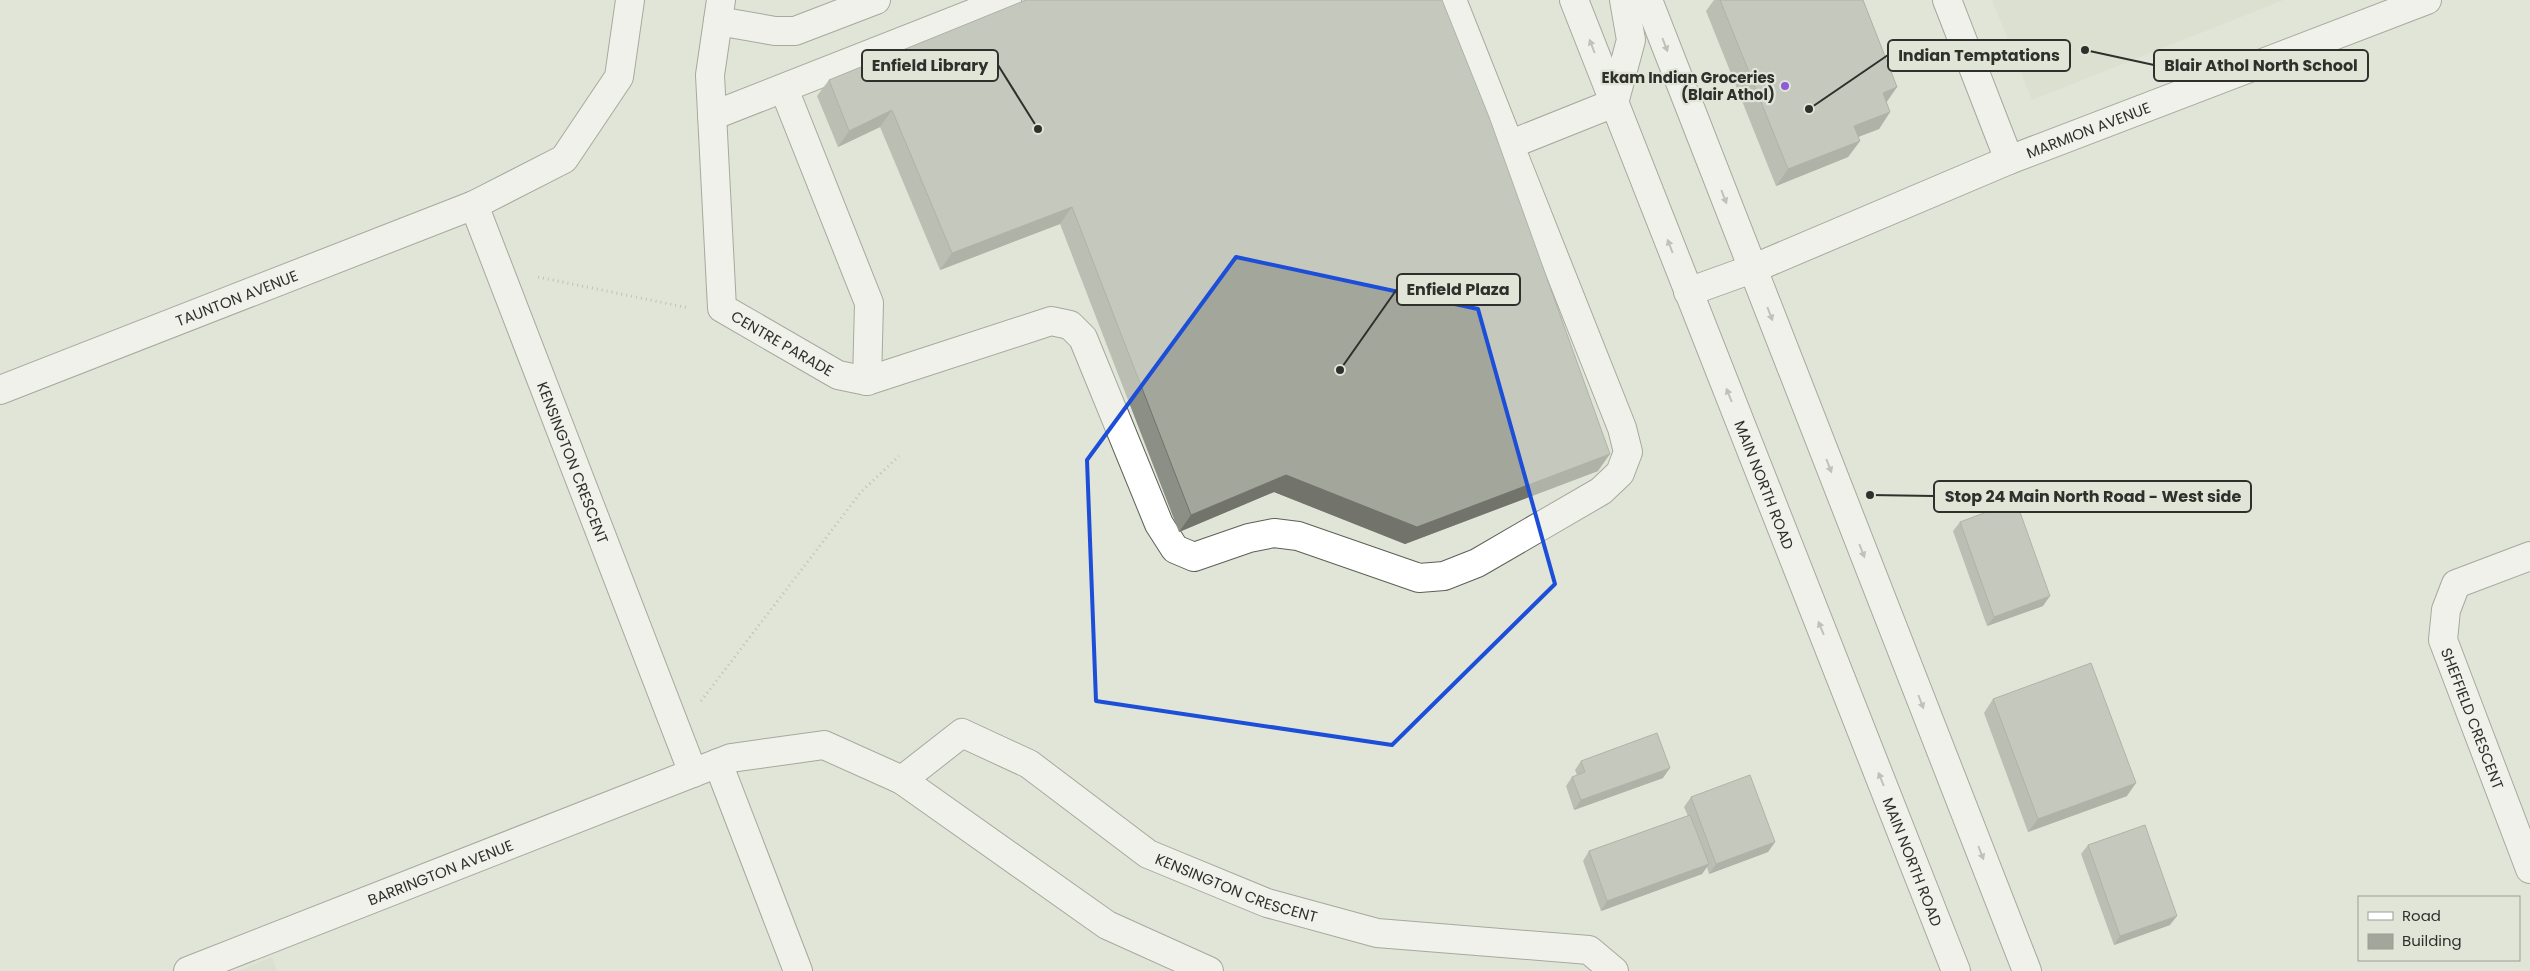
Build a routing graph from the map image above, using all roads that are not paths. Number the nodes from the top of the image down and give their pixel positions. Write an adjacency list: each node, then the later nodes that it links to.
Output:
1 (630, 0): 16 (main road)
2 (876, 0): 10 (main road)
3 (1007, 0): 11 (main road)
4 (1452, 0): 14 (main road)
5 (1574, 0): 12 (main road, MAIN NORTH ROAD, one-way to 5)
6 (1624, 0): 12 (main road)
7 (1648, 0): 17 (main road, one-way to 17)
8 (1948, 0): 15 (main road)
9 (2427, 0): 15 (main road, MARMION AVENUE)
10 (720, 11): 13 (main road, CENTRE PARADE)
11 (784, 89): 13 (main road); 19 (main road)
12 (1614, 103): 14 (main road); 18 (main road, MAIN NORTH ROAD, one-way to 12)
13 (712, 116): 19 (main road, CENTRE PARADE)
14 (1509, 145): 19 (main road, CENTRE PARADE)
15 (2009, 160): 17 (main road, MARMION AVENUE)
16 (474, 205): 20 (main road, TAUNTON AVENUE); 23 (main road, KENSINGTON CRESCENT)
17 (1752, 269): 18 (main road, MARMION AVENUE); 26 (main road, one-way to 26)
18 (1688, 292): 31 (main road, MAIN NORTH ROAD, one-way to 18)
19 (867, 381)
20 (0, 390)
21 (2530, 556): 25 (main road, SHEFFIELD CRESCENT)
22 (718, 762): 23 (main road); 24 (main road); 28 (main road)
23 (693, 773): 27 (main road, BARRINGTON AVENUE)
24 (902, 780): 29 (main road); 30 (main road, KENSINGTON CRESCENT)
25 (2530, 869)
26 (2020, 969)
27 (188, 971)
28 (798, 971)
29 (1209, 971)
30 (1614, 971)
31 (1956, 971)

